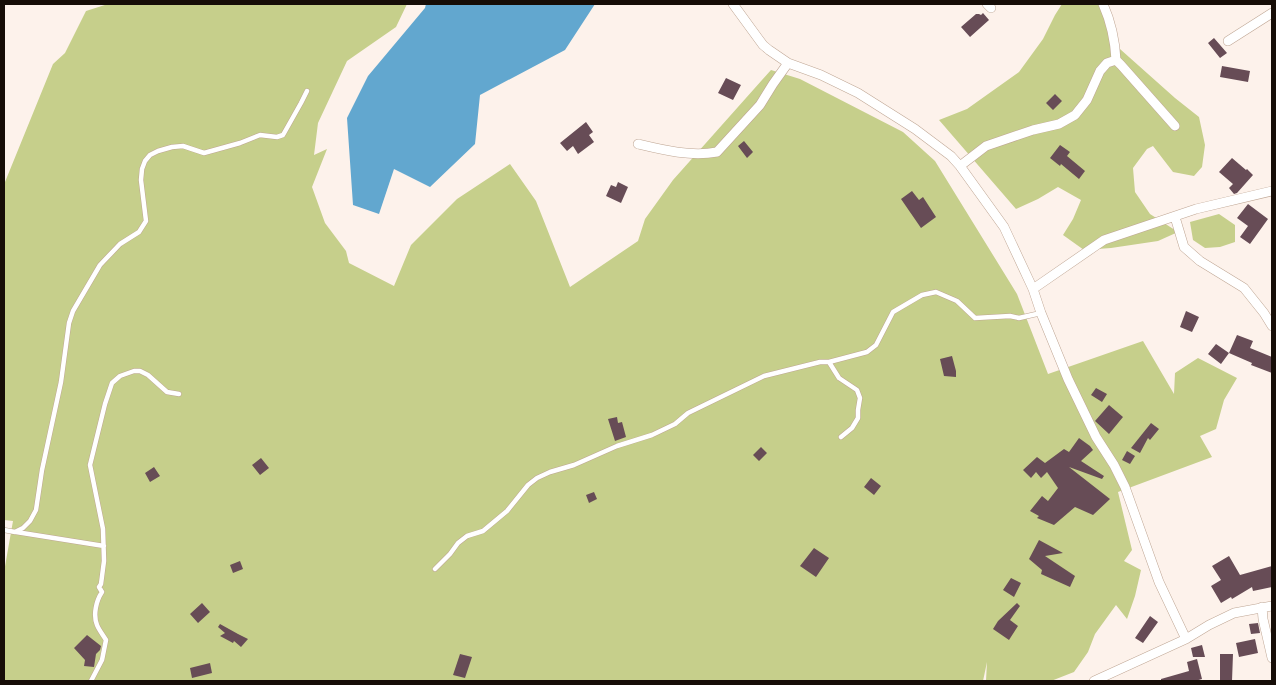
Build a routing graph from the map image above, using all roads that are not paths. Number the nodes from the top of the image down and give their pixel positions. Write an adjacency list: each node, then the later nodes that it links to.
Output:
1 (733, 4): 6 (street)
2 (1103, 4): 5 (street)
3 (1272, 13): 4 (street)
4 (1228, 41)
5 (1116, 60): 8 (street); 10 (street)
6 (788, 63): 9 (street); 10 (street)
7 (307, 91): 20 (lane)
8 (1175, 126)
9 (638, 144)
10 (960, 166): 13 (street)
11 (1272, 191): 12 (street)
12 (1175, 216): 13 (street); 15 (street)
13 (1033, 289): 14 (street)
14 (1041, 313): 16 (lane); 25 (street)
15 (1272, 326)
16 (829, 362): 18 (lane); 22 (lane)
17 (179, 394): 21 (lane)
18 (841, 437)
19 (4, 530): 20 (lane)
20 (15, 532): 21 (lane)
21 (104, 546): 27 (lane)
22 (435, 569)
23 (1272, 606): 24 (street)
24 (1262, 607): 25 (street); 26 (street)
25 (1186, 639): 28 (street)
26 (1272, 658)
27 (91, 681)
28 (1094, 681)

